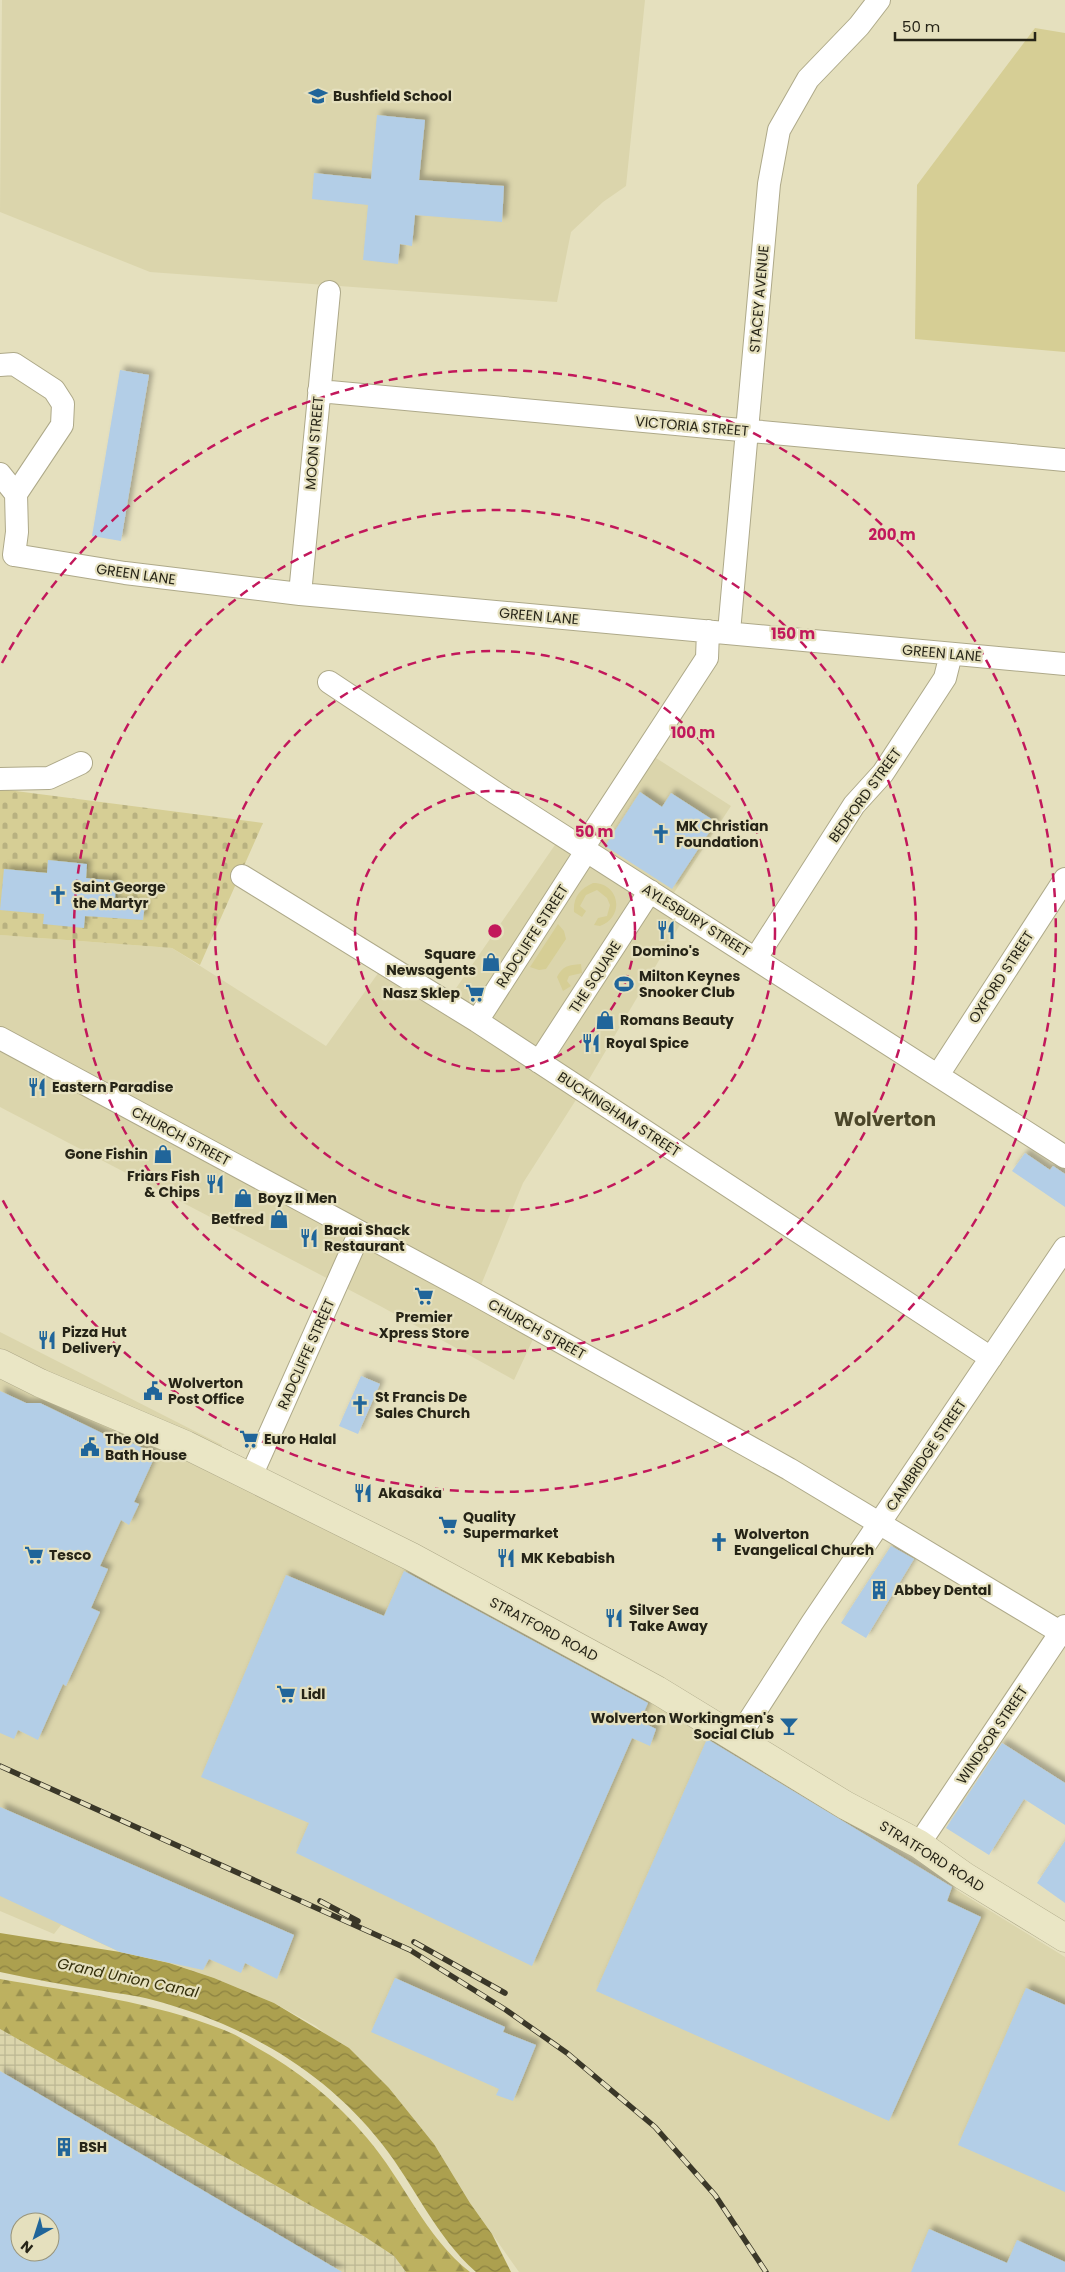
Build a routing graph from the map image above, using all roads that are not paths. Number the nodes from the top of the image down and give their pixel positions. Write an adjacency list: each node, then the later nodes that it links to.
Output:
1 (878, 0): 5 (street, STACEY AVENUE)
2 (329, 292): 4 (street, MOON STREET)
3 (0, 365): 8 (street)
4 (319, 391): 5 (street, VICTORIA STREET); 10 (street, MOON STREET)
5 (748, 431): 6 (street, VICTORIA STREET); 11 (street, STACEY AVENUE)
6 (1065, 460)
7 (0, 474): 8 (street)
8 (16, 494): 9 (street)
9 (7, 559): 10 (street, GREEN LANE)
10 (300, 594): 11 (street, GREEN LANE)
11 (719, 632): 12 (street, GREEN LANE); 17 (street, RADCLIFFE STREET)
12 (951, 654): 13 (street, GREEN LANE); 21 (street, BEDFORD STREET)
13 (1065, 664)
14 (329, 682): 17 (street, AYLESBURY STREET)
15 (81, 763): 16 (street)
16 (0, 779)
17 (585, 849): 20 (street, AYLESBURY STREET); 22 (street, RADCLIFFE STREET)
18 (242, 876): 22 (street, BUCKINGHAM STREET)
19 (1065, 879): 25 (street, OXFORD STREET)
20 (650, 891): 21 (street, AYLESBURY STREET); 24 (street, THE SQUARE)
21 (756, 958): 25 (street, AYLESBURY STREET)
22 (477, 1021): 24 (street, BUCKINGHAM STREET)
23 (0, 1038): 27 (street, CHURCH STREET)
24 (539, 1062): 29 (street, BUCKINGHAM STREET)
25 (938, 1075): 26 (street, AYLESBURY STREET)
26 (1065, 1157)
27 (360, 1232): 31 (street, RADCLIFFE STREET); 32 (street, CHURCH STREET)
28 (1065, 1248): 29 (street, CAMBRIDGE STREET)
29 (991, 1358): 32 (street, CAMBRIDGE STREET)
30 (0, 1362): 31 (street, STRATFORD ROAD)
31 (251, 1476): 34 (street, STRATFORD ROAD)
32 (880, 1524): 33 (street, CHURCH STREET); 34 (street, CAMBRIDGE STREET)
33 (1064, 1631): 35 (street, WINDSOR STREET)
34 (738, 1738): 35 (street, STRATFORD ROAD)
35 (919, 1844): 36 (street, STRATFORD ROAD)
36 (1065, 1938)

